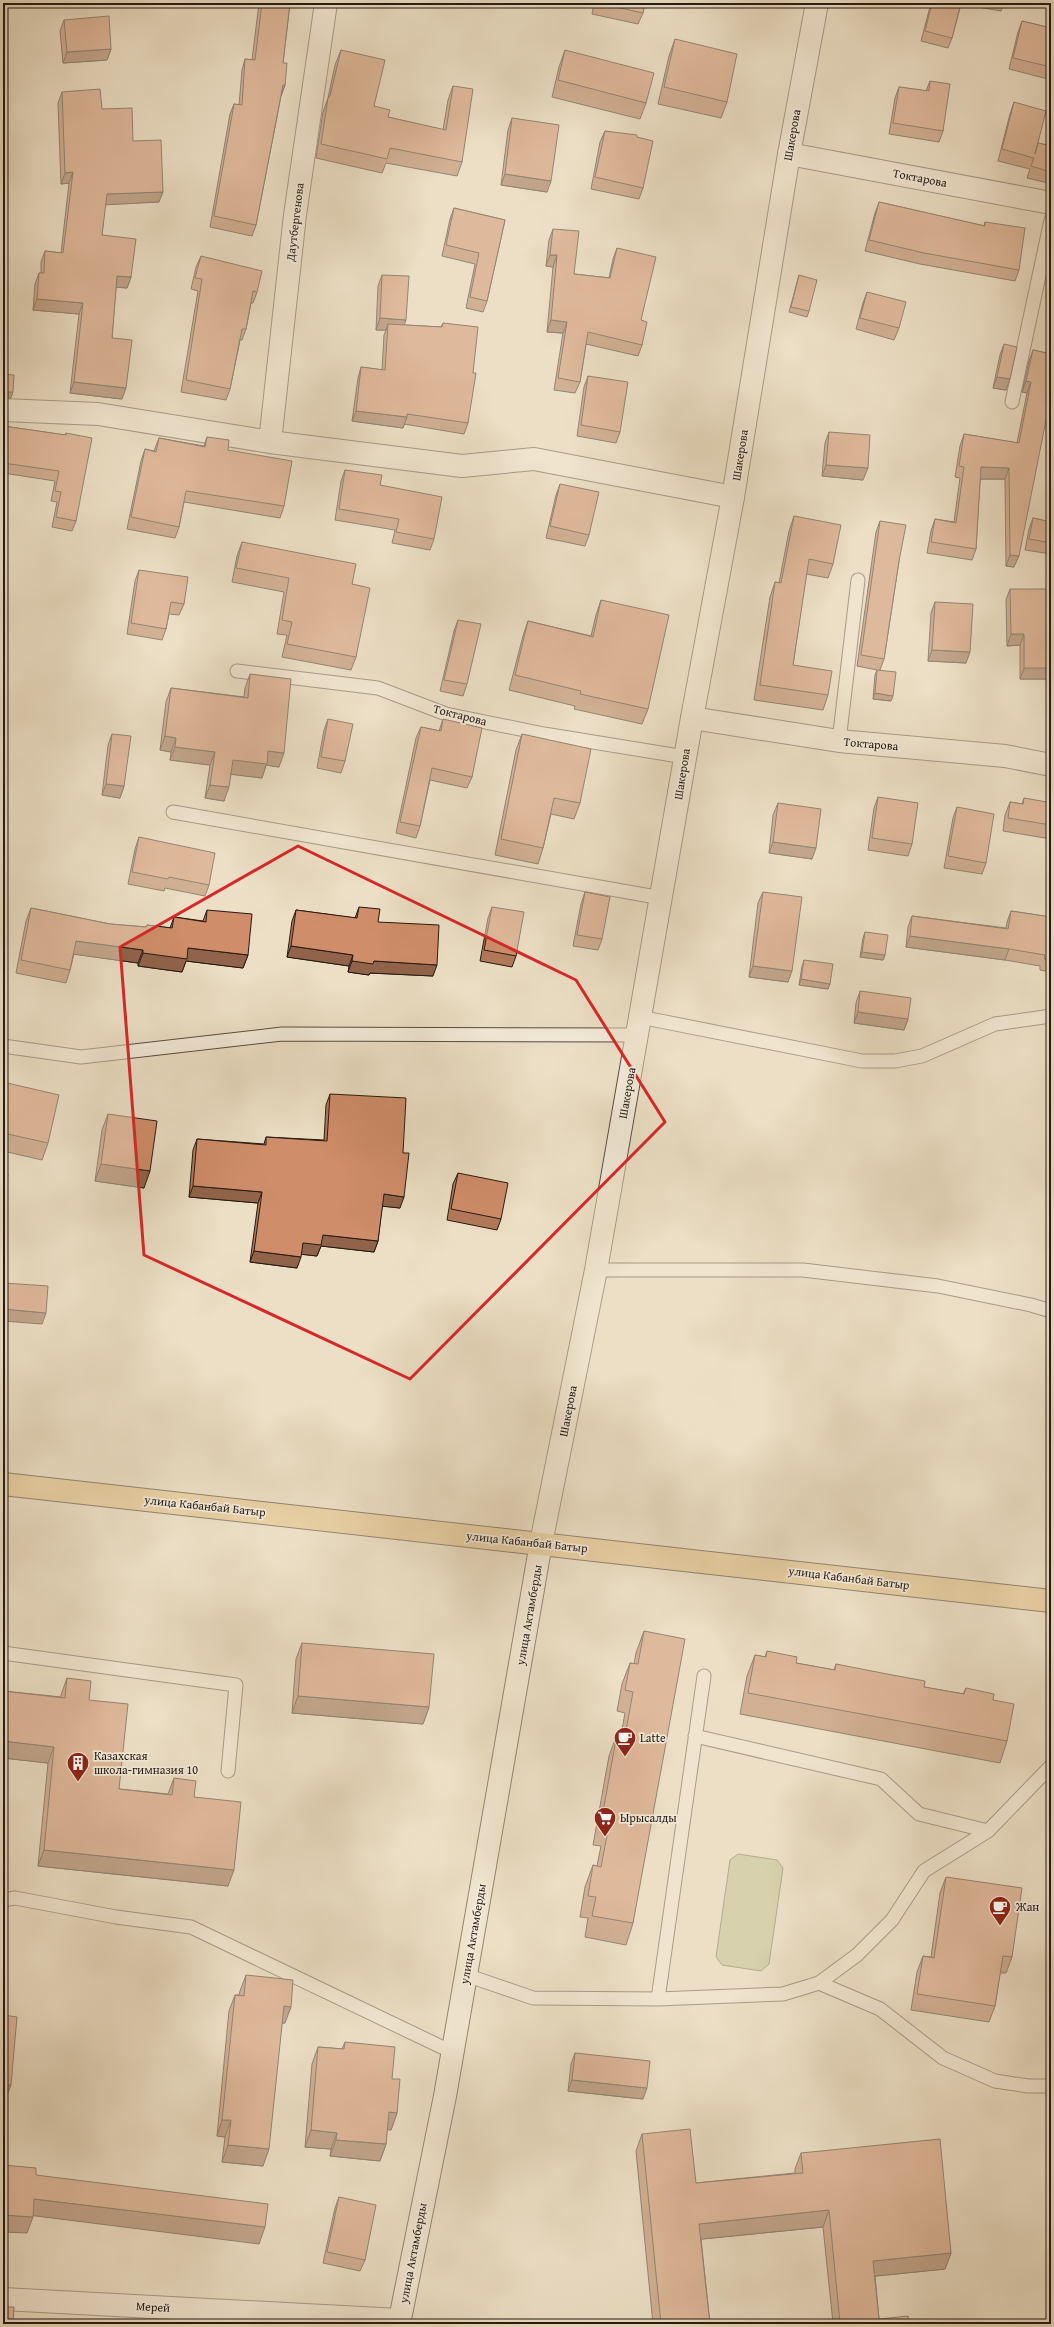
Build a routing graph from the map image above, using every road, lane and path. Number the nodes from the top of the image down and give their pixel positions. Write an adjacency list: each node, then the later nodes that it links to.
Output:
1 (326, 3): 8 (street, Даутбергенова)
2 (817, 3): 3 (street, Шакерова)
3 (789, 154): 4 (street, Токтарова); 9 (street, Шакерова)
4 (1051, 203)
5 (1051, 220): 6 (lane)
6 (1012, 402)
7 (3, 410): 8 (street)
8 (270, 442): 9 (street)
9 (733, 497): 12 (street, Шакерова)
10 (858, 580): 13 (lane)
11 (237, 671): 14 (lane, Токтарова)
12 (692, 718): 13 (street, Токтарова); 14 (street, Шакерова)
13 (839, 741): 15 (street, Токтарова)
14 (685, 757): 17 (street, Шакерова)
15 (1051, 765)
16 (173, 812): 17 (lane)
17 (662, 898): 19 (street, Шакерова)
18 (1051, 1016): 19 (lane)
19 (638, 1026): 20 (lane); 21 (street, Шакерова)
20 (3, 1046)
21 (596, 1270): 22 (lane); 24 (street, Шакерова)
22 (1051, 1311)
23 (3, 1484): 24 (main road, улица Кабанбай Батыр)
24 (542, 1543): 25 (main road, улица Кабанбай Батыр); 33 (street, улица Актамберды)
25 (1051, 1601)
26 (3, 1653): 30 (lane)
27 (704, 1676): 28 (lane)
28 (695, 1736): 31 (lane); 35 (lane)
29 (1051, 1766): 31 (lane)
30 (228, 1771)
31 (988, 1831): 34 (lane)
32 (3, 1900): 36 (lane)
33 (466, 1975): 35 (lane); 36 (street, улица Актамберды)
34 (819, 1983): 35 (lane); 37 (lane)
35 (658, 1999)
36 (452, 2052): 39 (street, улица Актамберды)
37 (1051, 2086)
38 (3, 2299): 39 (street, Мерей)
39 (399, 2322)

